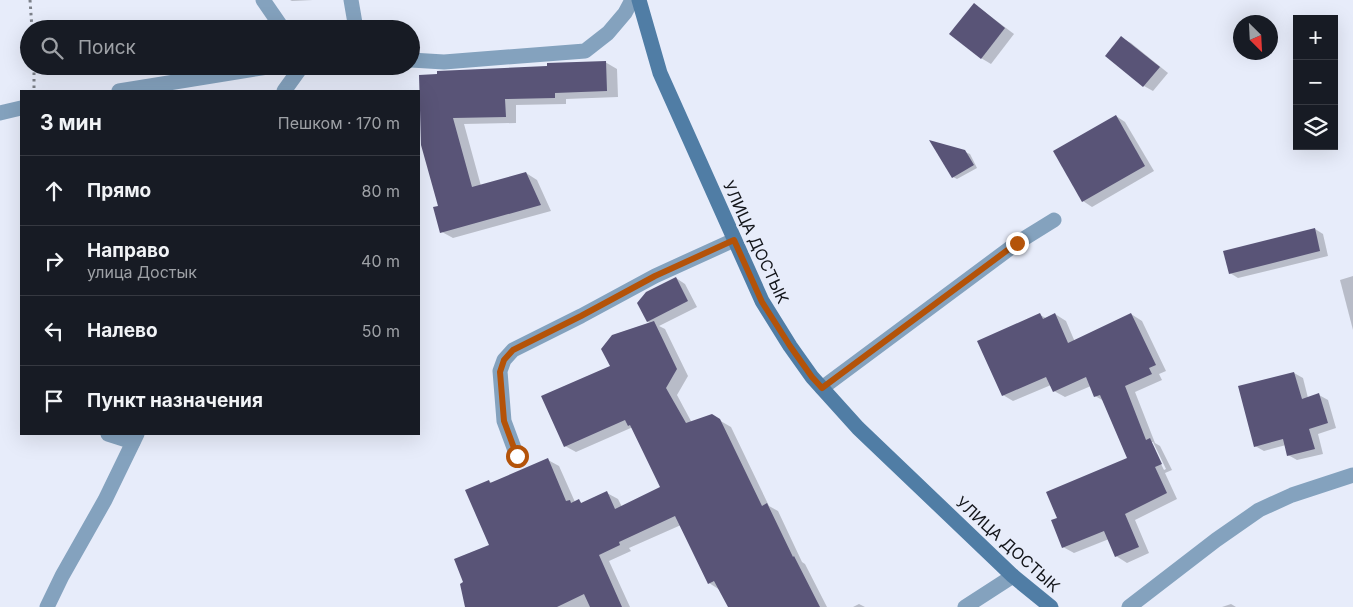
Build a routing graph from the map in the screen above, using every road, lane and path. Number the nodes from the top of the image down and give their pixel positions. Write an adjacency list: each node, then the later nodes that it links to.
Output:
1 (30, 0): 6 (path)
2 (263, 0): 7 (street)
3 (351, 0): 8 (street)
4 (632, 0): 9 (street)
5 (638, 0): 19 (main road, УЛИЦА ДОСТЫК)
6 (31, 20)
7 (276, 20)
8 (354, 20)
9 (420, 61)
10 (34, 75): 13 (path)
11 (218, 75): 14 (street)
12 (296, 75): 15 (street)
13 (34, 90)
14 (125, 90)
15 (285, 90)
16 (20, 108): 17 (street)
17 (0, 113)
18 (1054, 220): 20 (street)
19 (734, 240): 20 (main road, УЛИЦА ДОСТЫК); 23 (street)
20 (822, 388): 25 (main road, УЛИЦА ДОСТЫК)
21 (115, 435): 22 (street)
22 (135, 438): 26 (street)
23 (517, 456)
24 (1353, 474): 29 (street)
25 (1013, 576): 27 (street); 28 (main road, УЛИЦА ДОСТЫК)
26 (47, 607)
27 (965, 607)
28 (1051, 607)
29 (1129, 607)

